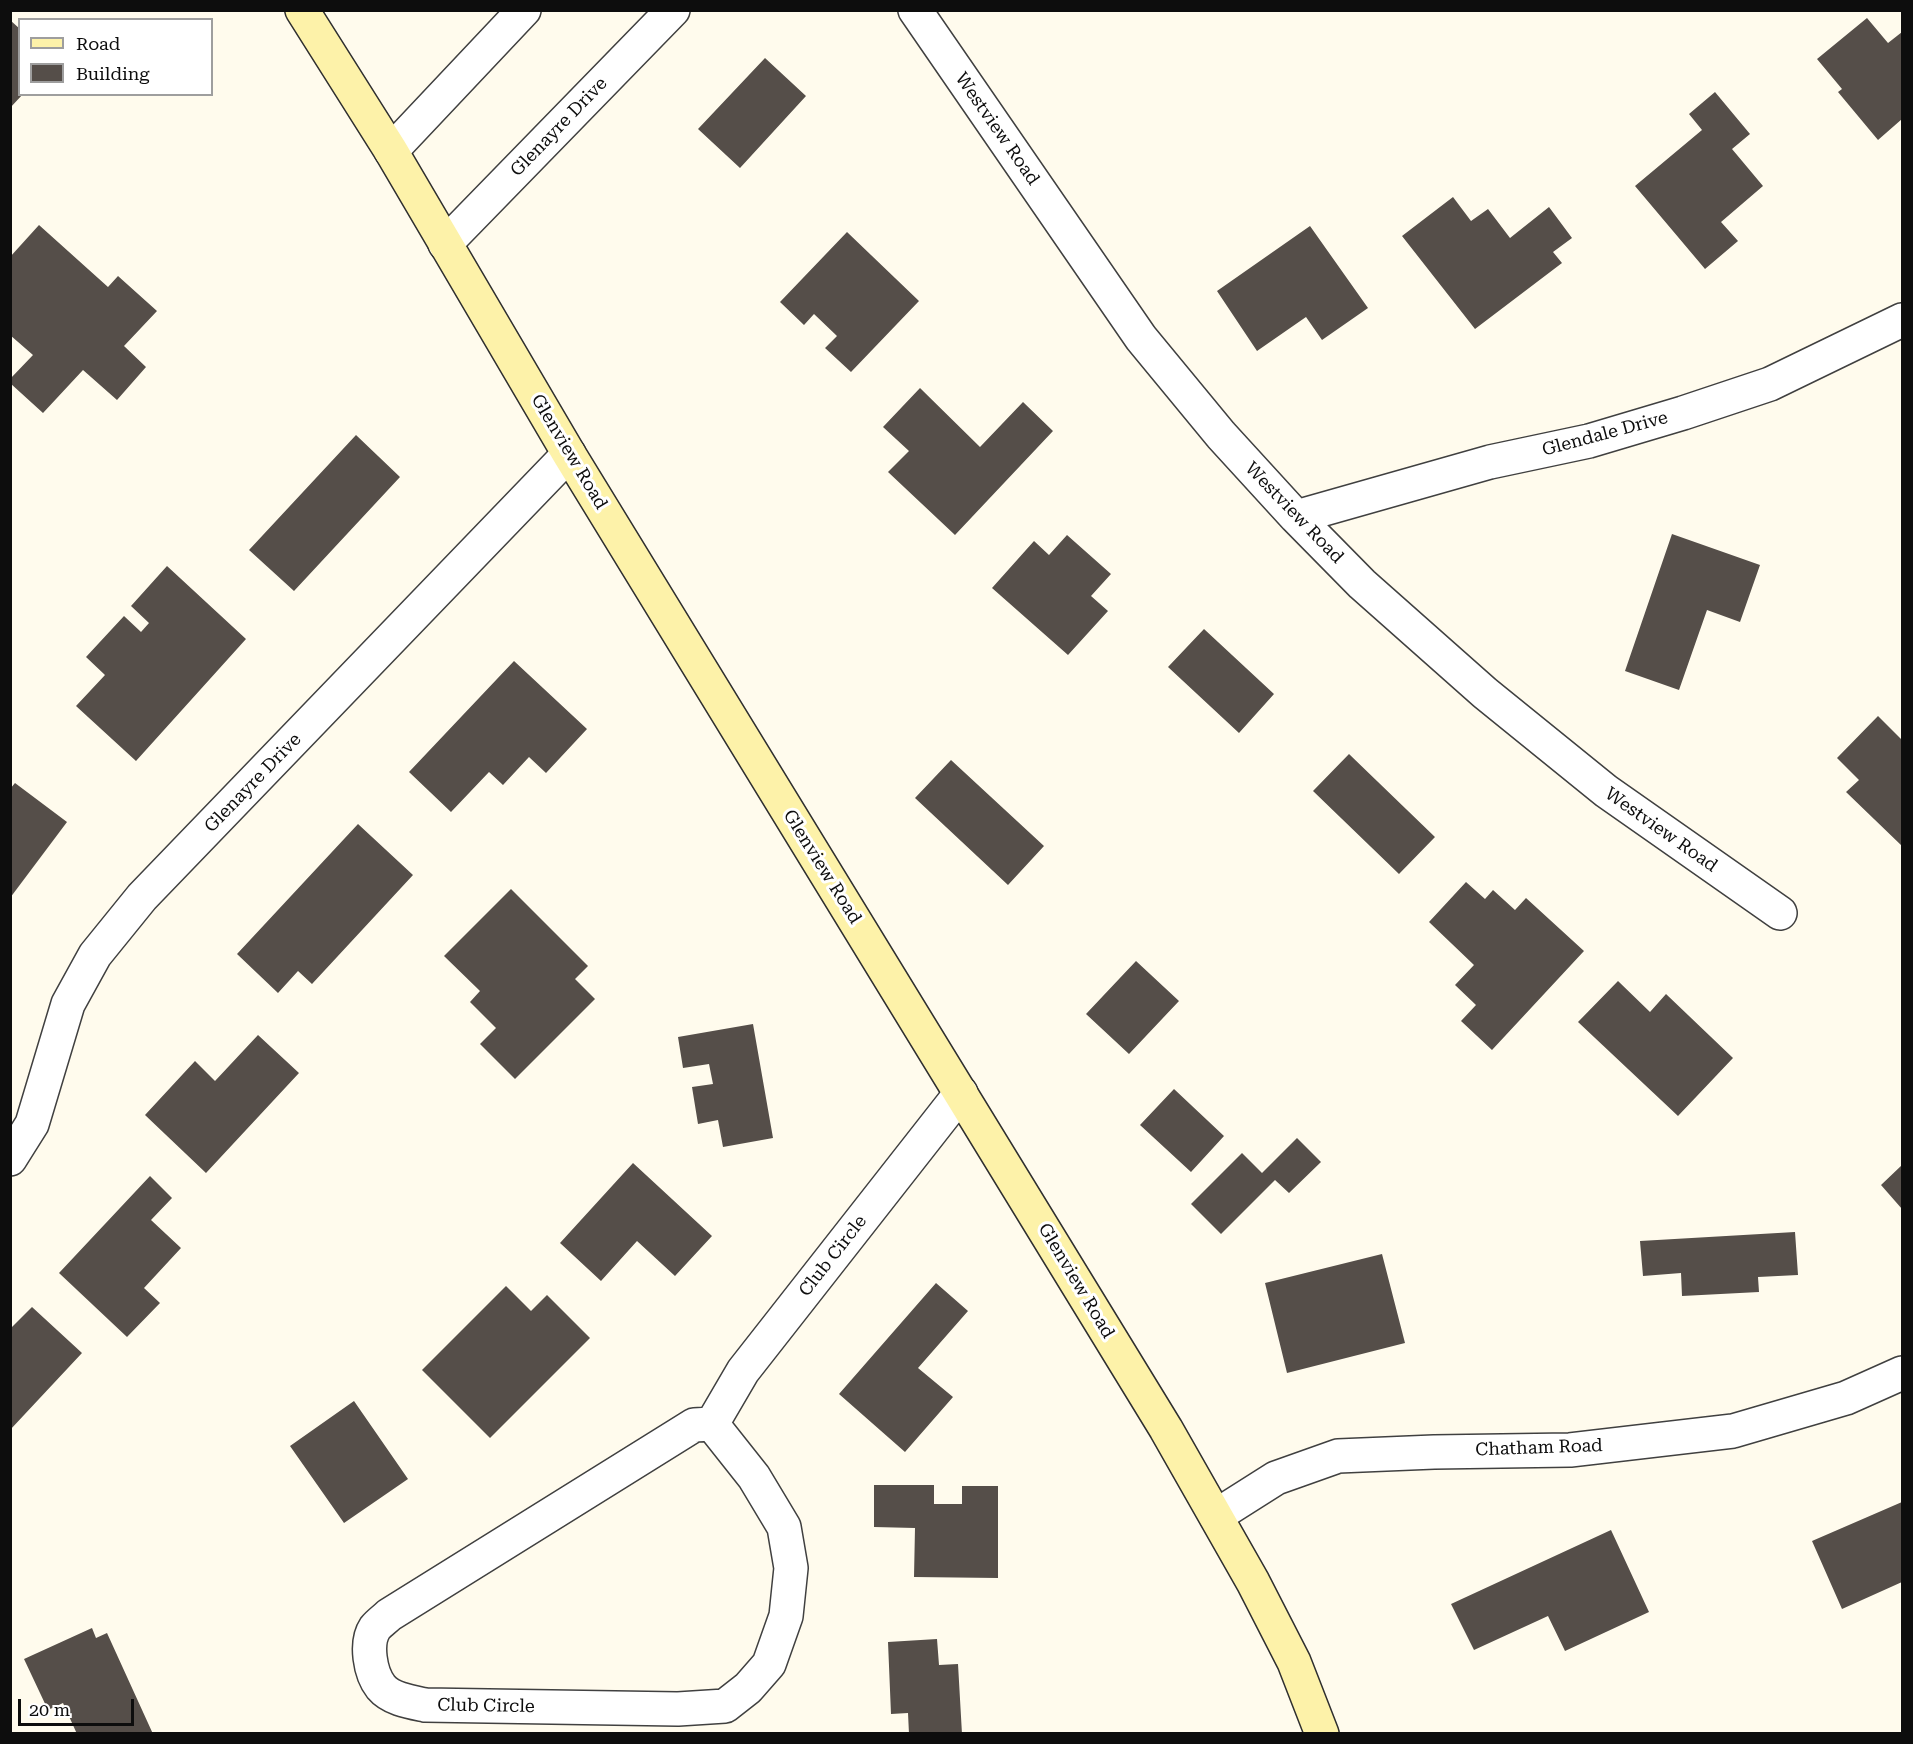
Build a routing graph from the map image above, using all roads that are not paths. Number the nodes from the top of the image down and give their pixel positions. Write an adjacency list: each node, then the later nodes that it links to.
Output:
1 (302, 10): 5 (main road, Glenview Road)
2 (524, 10): 5 (street)
3 (673, 10): 6 (street, Glenayre Drive)
4 (915, 10): 9 (street, Westview Road)
5 (391, 151): 6 (main road, Glenview Road)
6 (446, 244): 8 (main road, Glenview Road)
7 (1902, 320): 9 (street, Glendale Drive)
8 (569, 454): 11 (main road, Glenview Road); 12 (street, Glenayre Drive)
9 (1296, 517): 10 (street, Westview Road)
10 (1780, 913)
11 (961, 1093): 14 (street, Club Circle); 15 (main road, Glenview Road)
12 (10, 1159)
13 (1902, 1373): 15 (street, Chatham Road)
14 (712, 1424): 14 (street, Club Circle)
15 (1216, 1516): 16 (main road, Glenview Road)
16 (1322, 1734)

